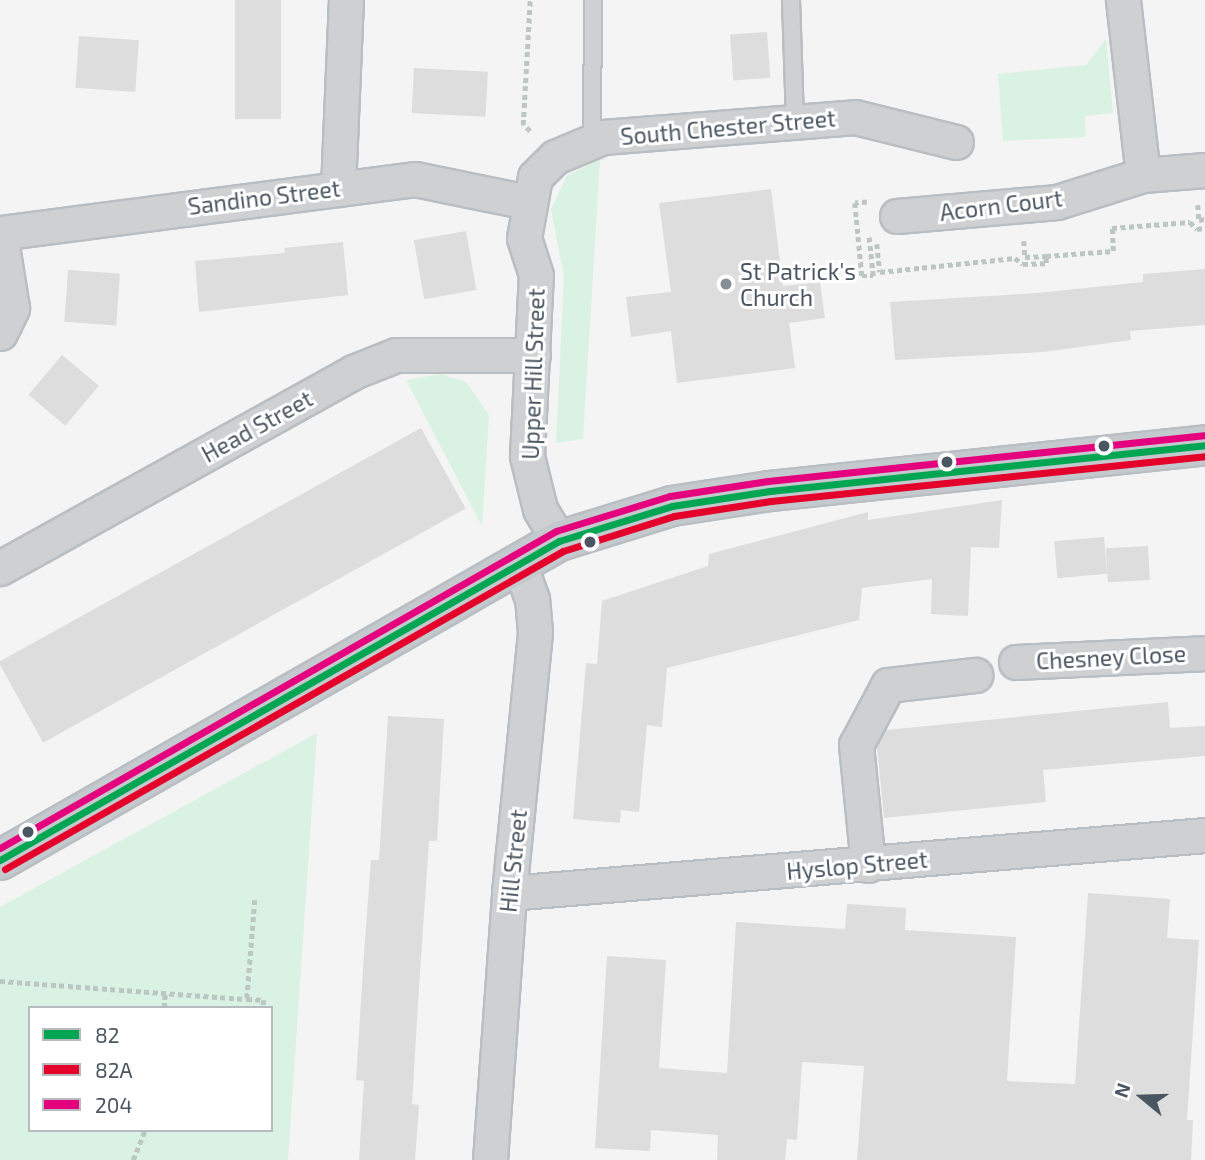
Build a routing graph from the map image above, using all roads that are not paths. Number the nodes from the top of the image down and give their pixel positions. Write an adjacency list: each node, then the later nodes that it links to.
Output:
1 (346, 0): 10 (street)
2 (593, 0): 6 (lane)
3 (791, 0): 5 (lane)
4 (1123, 0): 9 (street)
5 (795, 121): 6 (street, South Chester Street); 7 (street, South Chester Street)
6 (592, 141): 11 (street, South Chester Street)
7 (956, 142)
8 (1205, 170): 9 (street, Acorn Court)
9 (1143, 175): 12 (street, Acorn Court)
10 (338, 189): 11 (street, Sandino Street); 13 (street, Sandino Street)
11 (527, 202): 15 (street, Upper Hill Street)
12 (897, 216)
13 (0, 233): 14 (street, Sandino Street)
14 (0, 332)
15 (533, 355): 17 (street, Upper Hill Street); 19 (street, Head Street)
16 (1205, 445): 17 (highway)
17 (559, 541): 18 (highway)
18 (520, 564): 24 (highway); 26 (street, Hill Street)
19 (0, 568)
20 (1205, 653): 21 (street, Chesney Close)
21 (1016, 662)
22 (975, 675): 25 (street)
23 (1205, 835): 25 (street, Hyslop Street)
24 (0, 860)
25 (868, 865): 26 (street, Hyslop Street)
26 (509, 893): 27 (street, Hill Street)
27 (490, 1160)

